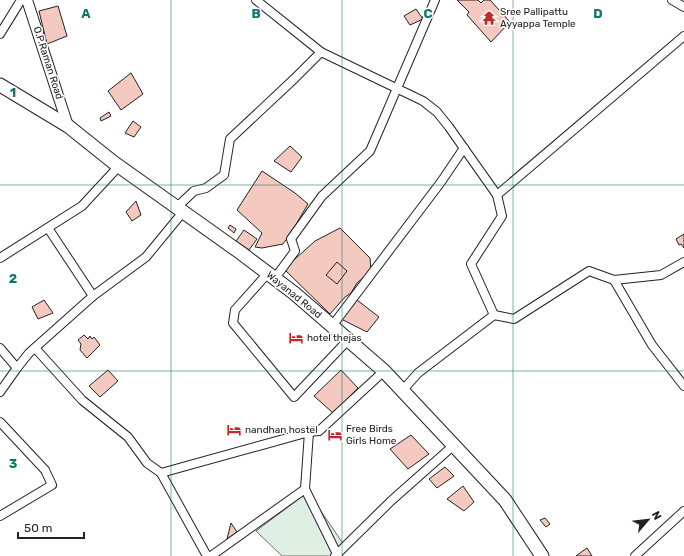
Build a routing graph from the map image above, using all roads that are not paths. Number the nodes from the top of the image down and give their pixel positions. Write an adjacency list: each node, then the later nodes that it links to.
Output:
1 (21, 0): 7 (street)
2 (27, 0): 12 (street, O.P.Raman Road)
3 (256, 0): 9 (street)
4 (435, 0): 11 (street)
5 (672, 0): 6 (street)
6 (684, 7)
7 (0, 34)
8 (684, 36): 15 (street)
9 (320, 52): 11 (street); 16 (street)
10 (0, 85): 12 (main road, Wayanad Road)
11 (396, 89): 13 (street); 20 (street)
12 (68, 126): 14 (main road, Wayanad Road)
13 (464, 148): 15 (street); 24 (street)
14 (119, 166): 16 (main road, Wayanad Road); 17 (street)
15 (497, 195): 23 (street)
16 (180, 209): 20 (main road, Wayanad Road); 22 (street)
17 (48, 228): 18 (street); 22 (street)
18 (0, 258)
19 (684, 262): 21 (street)
20 (271, 276): 24 (main road, Wayanad Road); 25 (street)
21 (614, 280): 23 (street); 30 (street)
22 (93, 296): 27 (street)
23 (494, 315): 31 (street)
24 (332, 326): 25 (main road, Wayanad Road)
25 (348, 340): 29 (main road, Wayanad Road)
26 (0, 348): 28 (street)
27 (35, 348): 28 (street); 36 (street)
28 (17, 368): 32 (street)
29 (384, 371): 31 (main road, Wayanad Road); 34 (street)
30 (684, 386)
31 (402, 391): 35 (main road, Wayanad Road)
32 (0, 392)
33 (0, 422): 39 (street)
34 (309, 432): 36 (street); 37 (street)
35 (454, 445): 40 (street); 43 (main road, Wayanad Road)
36 (161, 473): 41 (street)
37 (305, 489): 40 (street); 42 (street)
38 (684, 511): 44 (street)
39 (0, 516)
40 (337, 555)
41 (207, 556)
42 (211, 556)
43 (542, 556)
44 (635, 556)

